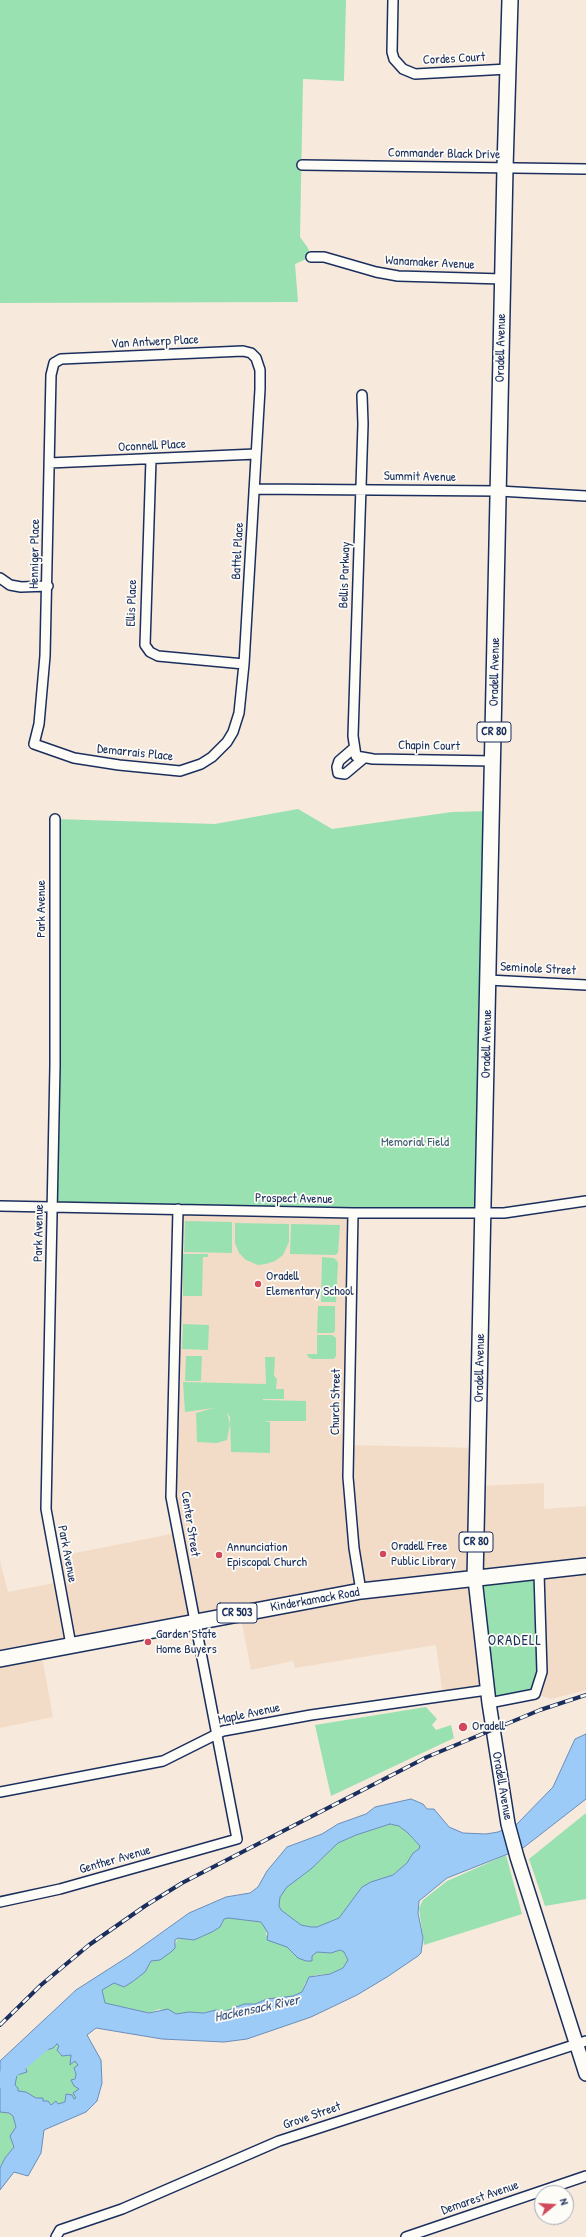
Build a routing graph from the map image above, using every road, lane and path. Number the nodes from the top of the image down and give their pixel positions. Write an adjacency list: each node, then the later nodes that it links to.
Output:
1 (394, 0): 3 (street, Cordes Court)
2 (510, 0): 3 (main road, Oradell Avenue / CR 80)
3 (508, 69): 5 (main road, Oradell Avenue / CR 80)
4 (302, 165): 5 (street, Commander Black Drive)
5 (505, 168): 6 (street, Commander Black Drive); 8 (main road, Oradell Avenue / CR 80)
6 (586, 169)
7 (310, 257): 8 (street, Wanamaker Avenue)
8 (503, 279): 17 (main road, Oradell Avenue / CR 80)
9 (256, 358): 10 (street, Van Antwerp Place); 12 (street, Battel Place)
10 (54, 363): 14 (street, Henniger Place)
11 (362, 395): 16 (street, Bellis Parkway)
12 (256, 454): 13 (street, Oconnell Place); 15 (street, Battel Place)
13 (151, 459): 14 (street, Oconnell Place); 21 (street, Ellis Place)
14 (49, 463): 20 (street, Henniger Place)
15 (254, 489): 16 (street, Summit Avenue); 21 (street, Battel Place)
16 (361, 489): 17 (street, Summit Avenue); 24 (street, Bellis Parkway)
17 (499, 491): 18 (street, Summit Avenue); 25 (main road, Oradell Avenue / CR 80)
18 (586, 496)
19 (0, 578): 20 (street)
20 (48, 586): 23 (street, Henniger Place)
21 (244, 664): 22 (street, Battel Place)
22 (226, 742): 23 (street, Demarrais Place)
23 (34, 744)
24 (358, 754): 25 (street, Chapin Court)
25 (494, 760): 27 (main road, Oradell Avenue / CR 80)
26 (55, 819): 31 (street, Park Avenue)
27 (488, 980): 28 (street, Seminole Street); 34 (main road, Oradell Avenue / CR 80)
28 (586, 984)
29 (586, 1201): 34 (street, Prospect Avenue)
30 (0, 1206): 31 (street, Prospect Avenue)
31 (53, 1207): 32 (street, Prospect Avenue); 40 (street, Park Avenue)
32 (178, 1209): 33 (street, Prospect Avenue); 39 (street, Center Street)
33 (353, 1213): 34 (street, Prospect Avenue); 38 (street, Church Street)
34 (484, 1213): 37 (main road, Oradell Avenue / CR 80)
35 (586, 1566): 36 (main road, Kinderkamack Road / CR 503)
36 (539, 1573): 37 (main road, Kinderkamack Road / CR 503); 42 (street, Maple Avenue)
37 (475, 1579): 38 (main road, Kinderkamack Road / CR 503); 42 (street, Oradell Avenue)
38 (361, 1592): 39 (main road, Kinderkamack Road / CR 503)
39 (195, 1622): 40 (main road, Kinderkamack Road / CR 503); 43 (street, Center Street)
40 (71, 1645): 41 (main road, Kinderkamack Road / CR 503)
41 (0, 1659)
42 (488, 1697): 43 (street, Maple Avenue); 47 (street, Oradell Avenue)
43 (216, 1734): 44 (street, Maple Avenue); 45 (street, Center Street)
44 (0, 1792)
45 (237, 1839): 46 (street, Genther Avenue)
46 (0, 1902)
47 (582, 2043): 48 (street, Oradell Avenue); 50 (street, Grove Street)
48 (586, 2074)
49 (586, 2176): 51 (street, Demarest Avenue)
50 (56, 2237)
51 (406, 2237)

